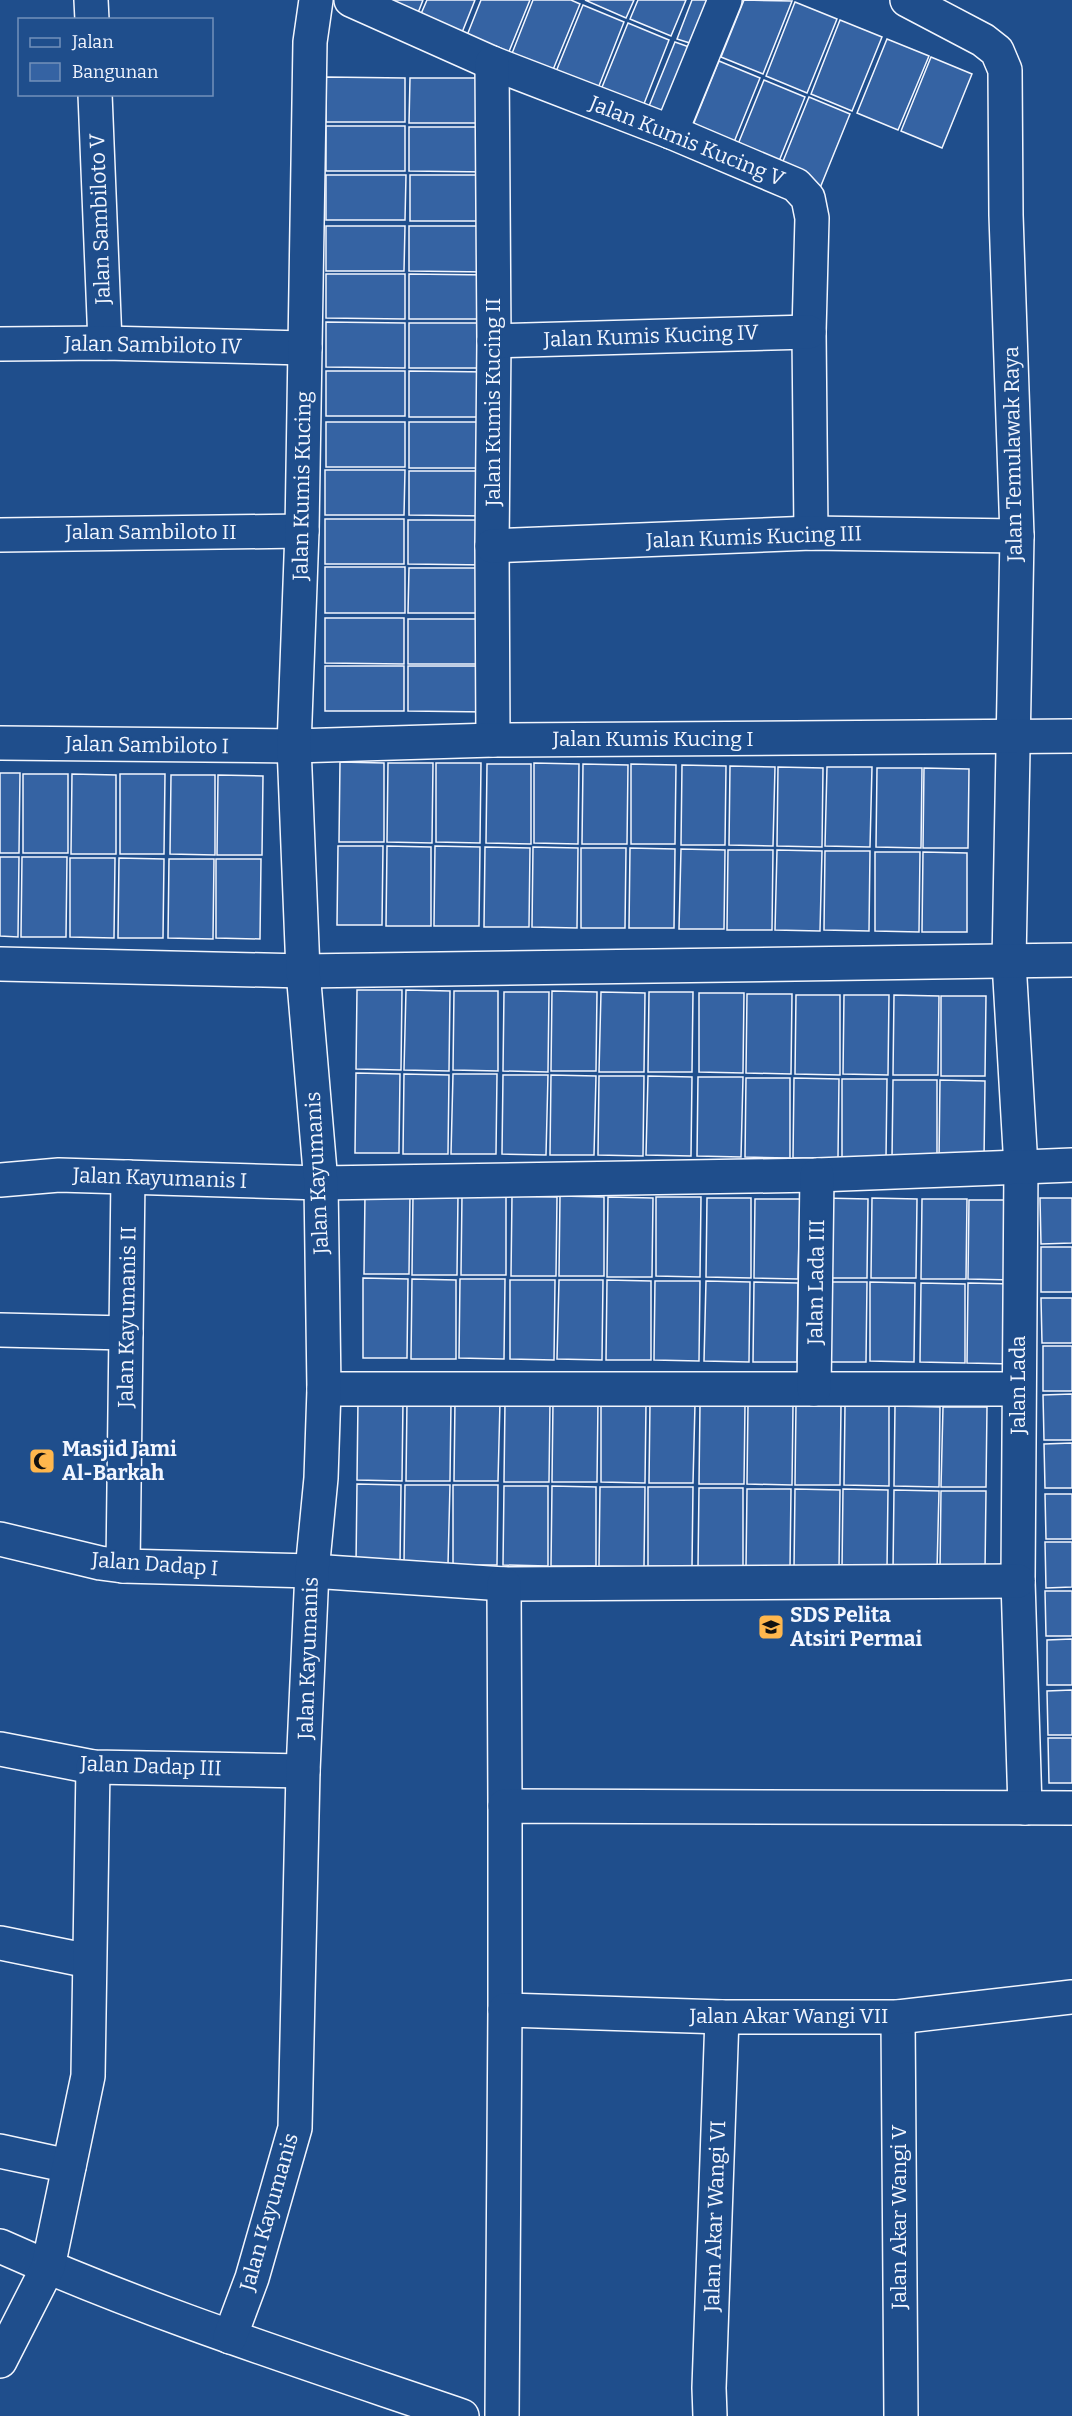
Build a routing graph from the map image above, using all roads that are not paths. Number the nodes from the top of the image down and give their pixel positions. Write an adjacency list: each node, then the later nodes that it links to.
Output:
1 (91, 0): 6 (street)
2 (316, 0): 14 (street, Jalan Kumis Kucing)
3 (351, 0): 7 (street, Jalan Kumis Kucing V)
4 (724, 0): 9 (street)
5 (907, 0): 18 (street, Jalan Temulawak Raya)
6 (92, 18)
7 (492, 63): 9 (street, Jalan Kumis Kucing V); 11 (street, Jalan Kumis Kucing II)
8 (95, 96): 12 (street, Jalan Sambiloto V)
9 (671, 132): 10 (street, Jalan Kumis Kucing V)
10 (809, 332): 11 (street, Jalan Kumis Kucing IV); 16 (street, Jalan Kumis Kucing V)
11 (494, 341): 19 (street, Jalan Kumis Kucing II)
12 (105, 343): 13 (street, Jalan Sambiloto IV); 14 (street, Jalan Sambiloto IV)
13 (0, 344)
14 (305, 348): 15 (street, Jalan Kumis Kucing)
15 (303, 531): 17 (street, Jalan Sambiloto II); 24 (street, Jalan Kumis Kucing)
16 (812, 533): 18 (street, Jalan Kumis Kucing III); 19 (street, Jalan Kumis Kucing III)
17 (0, 535)
18 (1017, 536): 20 (street, Jalan Temulawak Raya)
19 (492, 546): 22 (street, Jalan Kumis Kucing II)
20 (1013, 736): 21 (street, Jalan Kumis Kucing I); 22 (street, Jalan Kumis Kucing I); 26 (street, Jalan Temulawak Raya)
21 (1072, 736)
22 (493, 740): 24 (street, Jalan Kumis Kucing I)
23 (0, 743): 24 (street, Jalan Sambiloto I)
24 (294, 746): 28 (street, Jalan Kumis Kucing)
25 (1072, 960): 26 (street)
26 (1009, 962): 28 (street); 30 (street, Jalan Lada)
27 (0, 964): 28 (street)
28 (303, 971): 34 (street, Jalan Kayumanis)
29 (1072, 1165): 30 (street, Jalan Kayumanis I)
30 (1021, 1167): 31 (street, Jalan Kayumanis I); 39 (street, Jalan Lada)
31 (817, 1175): 34 (street, Jalan Kayumanis I); 38 (street, Jalan Lada III)
32 (128, 1177): 33 (street, Jalan Kayumanis I); 34 (street, Jalan Kayumanis I); 36 (street, Jalan Kayumanis II)
33 (0, 1180)
34 (321, 1183): 37 (street, Jalan Kayumanis)
35 (0, 1330): 36 (street)
36 (126, 1333): 41 (street, Jalan Kayumanis II)
37 (324, 1389): 38 (street); 42 (street, Jalan Kayumanis)
38 (814, 1389): 39 (street)
39 (1018, 1389): 43 (street, Jalan Lada)
40 (0, 1539): 41 (street, Jalan Dadap I)
41 (123, 1566): 42 (street, Jalan Dadap I)
42 (312, 1571): 44 (street, Jalan Dadap I); 47 (street, Jalan Kayumanis)
43 (1018, 1581): 44 (street, Jalan Dadap I); 49 (street, Jalan Lada)
44 (504, 1584): 48 (street)
45 (0, 1749): 46 (street, Jalan Dadap III)
46 (93, 1767): 47 (street, Jalan Dadap III); 52 (street)
47 (303, 1771): 61 (street, Jalan Kayumanis)
48 (505, 1806): 49 (street); 54 (street)
49 (1025, 1808): 50 (street)
50 (1072, 1808)
51 (0, 1943): 52 (street)
52 (89, 1961): 58 (street)
53 (1072, 1997): 56 (street, Jalan Akar Wangi VII)
54 (505, 2010): 55 (street, Jalan Akar Wangi VII); 64 (street)
55 (722, 2017): 56 (street, Jalan Akar Wangi VII); 65 (street, Jalan Akar Wangi VI)
56 (898, 2017): 66 (street, Jalan Akar Wangi V)
57 (0, 2151): 58 (street)
58 (69, 2166): 60 (street)
59 (0, 2246): 60 (street)
60 (48, 2267): 61 (street); 62 (street)
61 (230, 2337): 63 (street)
62 (0, 2361)
63 (462, 2416)
64 (502, 2416)
65 (710, 2416)
66 (902, 2416)

